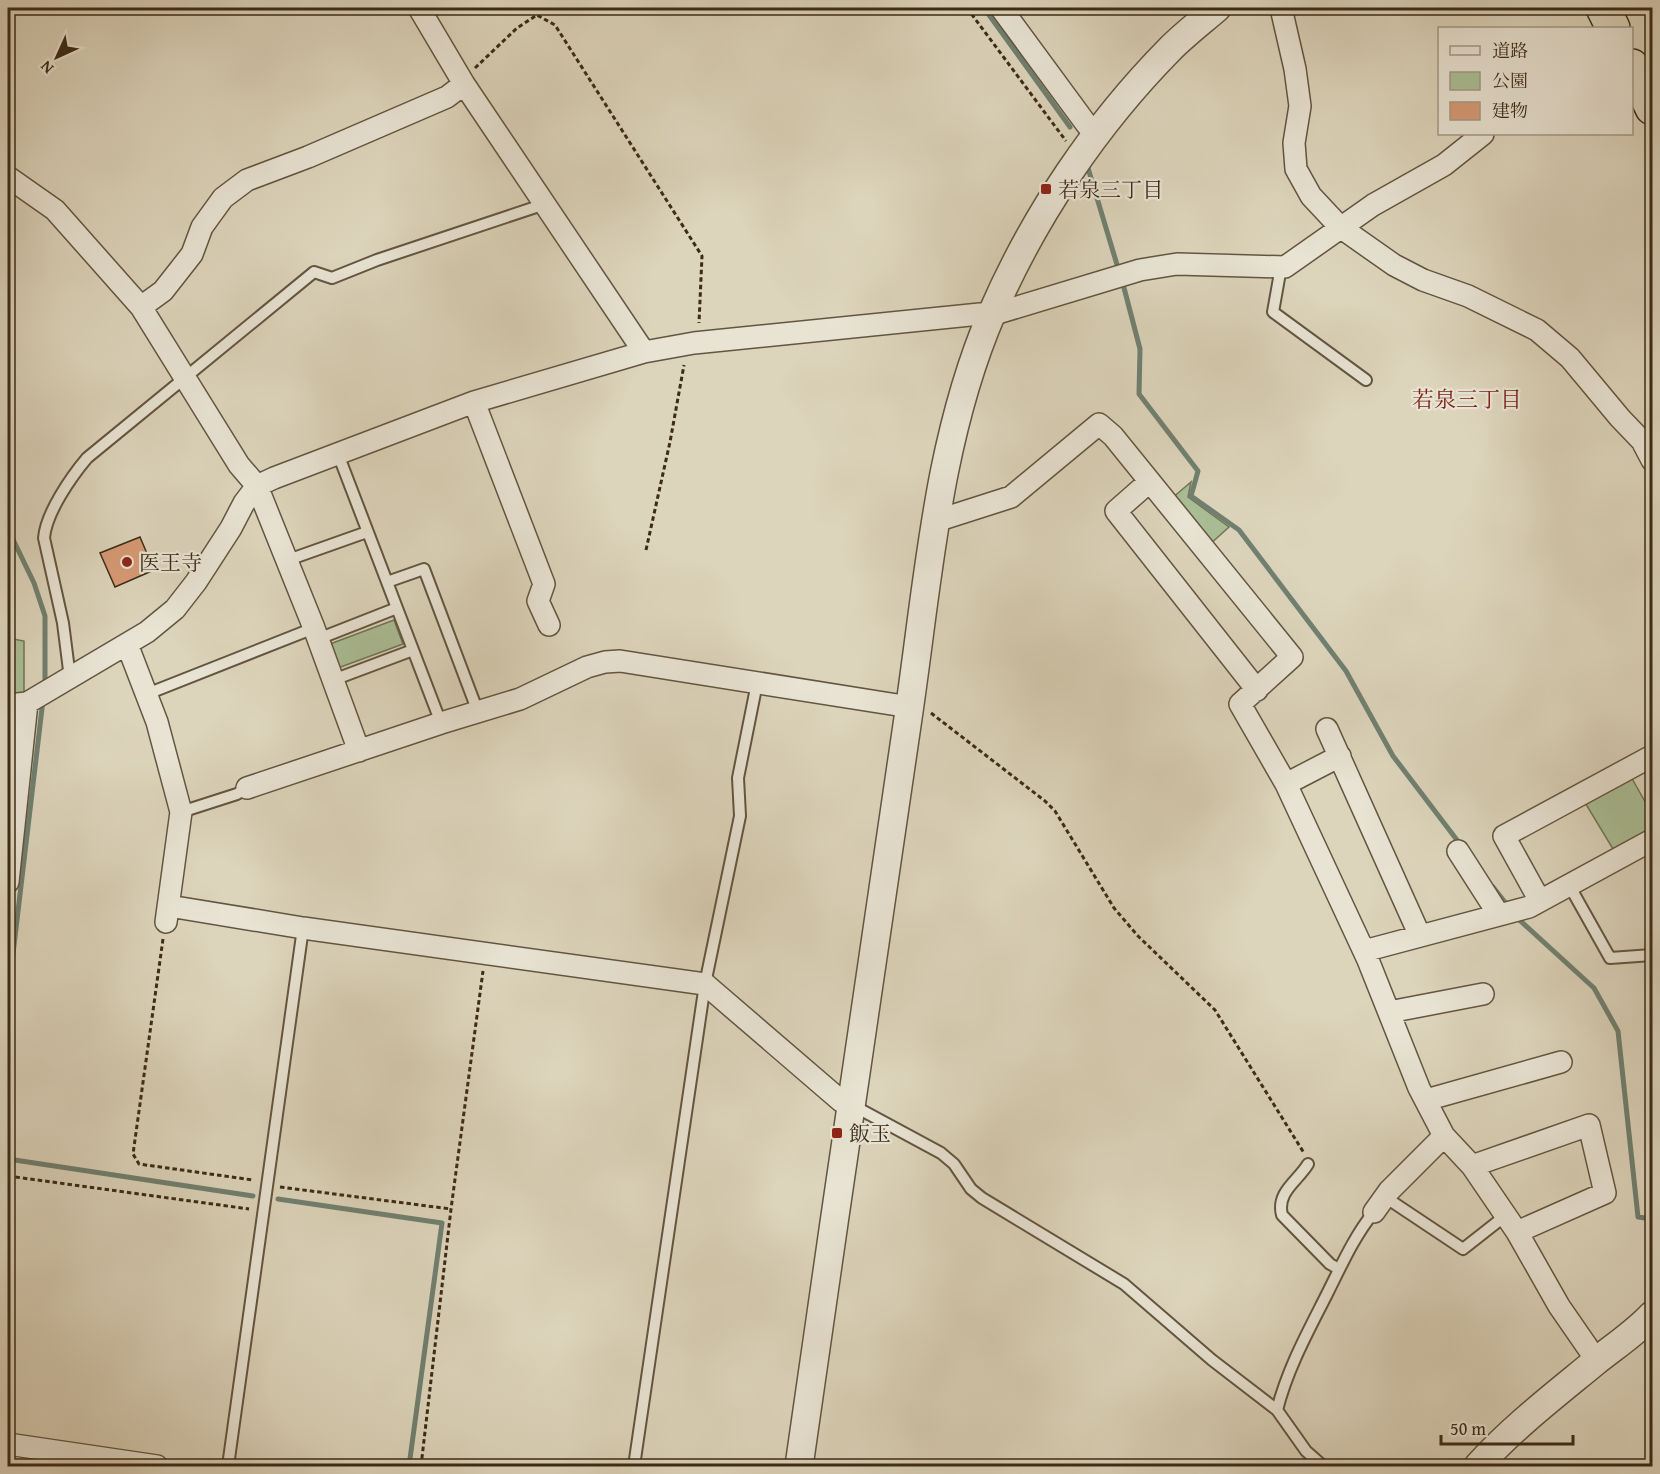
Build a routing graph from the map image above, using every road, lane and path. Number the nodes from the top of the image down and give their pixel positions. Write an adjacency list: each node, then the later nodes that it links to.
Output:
1 (419, 8): 7 (street)
2 (967, 8): 11 (path)
3 (1001, 8): 9 (street)
4 (1217, 8): 9 (street)
5 (1281, 8): 14 (street)
6 (1633, 68): 8 (highway)
7 (462, 81): 13 (street); 16 (street); 18 (path)
8 (1653, 108)
9 (1096, 135): 11 (street)
10 (1482, 135): 14 (street)
11 (1080, 157): 17 (street)
12 (8, 177): 16 (street)
13 (545, 204): 19 (street); 20 (lane)
14 (1340, 227): 15 (street); 23 (street)
15 (1281, 267): 17 (street); 21 (lane)
16 (141, 307): 20 (street)
17 (991, 315): 18 (street); 28 (street)
18 (691, 344): 19 (street); 30 (path)
19 (645, 352): 22 (street)
20 (184, 379): 27 (street); 38 (lane)
21 (1366, 380)
22 (474, 402): 24 (street); 34 (street)
23 (1647, 437): 25 (street)
24 (338, 454): 27 (street); 29 (lane)
25 (1653, 460)
26 (1149, 482): 28 (street); 41 (street); 41 (street)
27 (257, 486): 31 (street); 36 (street)
28 (936, 521): 44 (street)
29 (367, 531): 31 (lane); 32 (lane)
30 (646, 550)
31 (288, 560): 35 (street)
32 (387, 582): 33 (lane); 45 (lane)
33 (397, 608): 35 (lane); 37 (lane)
34 (549, 625)
35 (316, 634): 39 (street); 42 (lane)
36 (127, 644): 38 (street); 42 (street)
37 (413, 650): 39 (lane); 46 (lane)
38 (70, 678): 43 (street)
39 (333, 680): 48 (street)
40 (757, 683): 44 (street); 45 (street); 66 (lane)
41 (1257, 690): 51 (street)
42 (147, 694): 53 (street)
43 (17, 704): 56 (street)
44 (910, 707): 71 (street); 73 (path)
45 (478, 712): 46 (street)
46 (441, 723): 48 (street)
47 (1327, 729): 49 (street)
48 (359, 752): 52 (street)
49 (1340, 756): 51 (street); 62 (street)
50 (1653, 756): 58 (street)
51 (1286, 784): 63 (street)
52 (246, 788): 53 (lane)
53 (181, 812): 60 (street)
54 (1653, 840): 57 (street)
55 (1458, 851): 59 (street)
56 (8, 882)
57 (1569, 885): 58 (street); 65 (lane)
58 (1540, 901): 59 (street)
59 (1509, 913): 62 (street)
60 (167, 914): 61 (street); 76 (path)
61 (303, 927): 64 (street); 76 (lane)
62 (1420, 936): 63 (street)
63 (1364, 951): 68 (street)
64 (486, 952): 66 (street); 78 (path)
65 (1653, 955)
66 (705, 984): 71 (street); 89 (lane)
67 (1483, 994): 68 (street)
68 (1389, 1012): 70 (street)
69 (1561, 1062): 70 (street)
70 (1426, 1100): 72 (street)
71 (851, 1105): 84 (lane); 90 (street)
72 (1444, 1136): 74 (street); 77 (street)
73 (1308, 1164): 81 (lane)
74 (1472, 1166): 80 (street); 80 (street)
75 (8, 1176): 79 (path)
76 (267, 1182): 78 (path); 79 (lane)
77 (1380, 1204): 80 (lane); 81 (lane)
78 (451, 1209): 88 (path)
79 (263, 1211): 87 (lane)
80 (1511, 1224): 83 (street)
81 (1339, 1269): 84 (lane)
82 (1648, 1327): 83 (street)
83 (1597, 1360): 92 (street)
84 (1277, 1410): 91 (lane)
85 (8, 1444): 86 (street)
86 (157, 1467)
87 (228, 1467)
88 (421, 1467)
89 (634, 1467)
90 (799, 1467)
91 (1323, 1467)
92 (1478, 1467)

